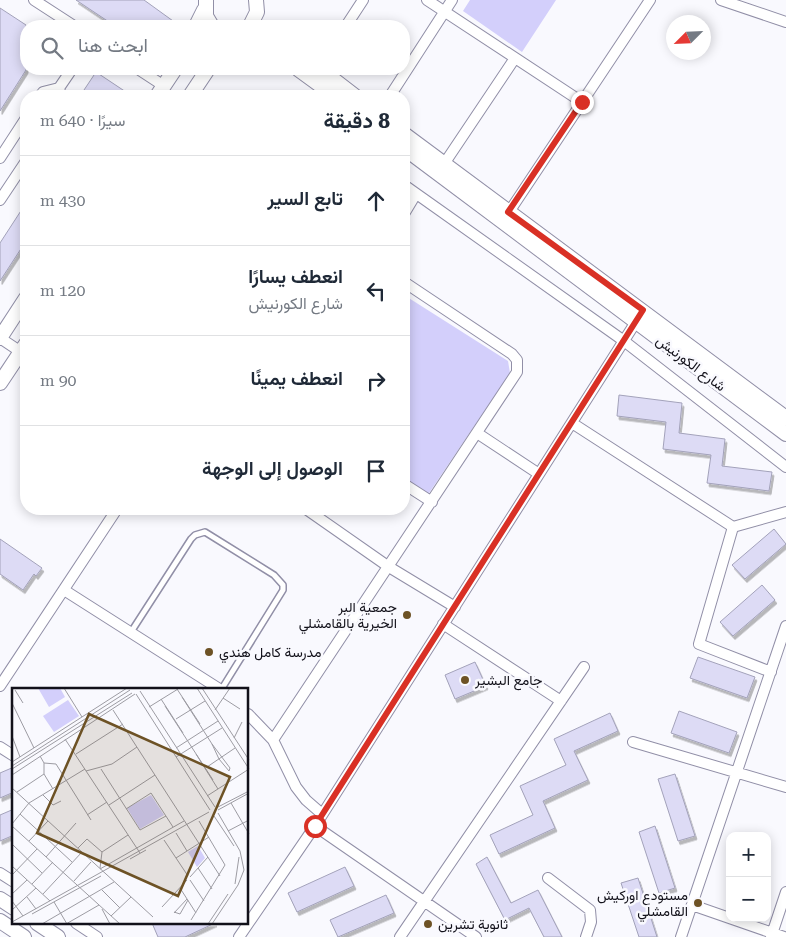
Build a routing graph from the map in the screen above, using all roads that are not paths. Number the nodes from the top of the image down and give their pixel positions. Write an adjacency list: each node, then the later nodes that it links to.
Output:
1 (34, 0): 11 (street)
2 (256, 0): 14 (street)
3 (363, 0): 15 (street)
4 (427, 0): 10 (street)
5 (452, 0): 10 (street)
6 (650, 0): 33 (street)
7 (721, 0): 8 (street)
8 (739, 2): 16 (street)
9 (205, 3): 12 (street); 13 (street)
10 (445, 12): 17 (street); 18 (street)
11 (65, 20)
12 (198, 20)
13 (210, 20)
14 (256, 20)
15 (350, 20)
16 (786, 22)
17 (515, 58): 33 (street); 38 (street)
18 (410, 65)
19 (69, 75): 26 (street)
20 (144, 75): 27 (street)
21 (171, 75): 28 (street)
22 (204, 75): 29 (street)
23 (306, 75): 30 (street)
24 (328, 75): 31 (street)
25 (404, 75): 32 (street)
26 (61, 90)
27 (160, 90)
28 (162, 90)
29 (194, 90)
30 (327, 90)
31 (347, 90)
32 (394, 90)
33 (582, 102): 44 (street)
34 (20, 127): 37 (street)
35 (410, 138): 38 (street, شارع الكورنيش)
36 (410, 152): 47 (street, شارع الكورنيش)
37 (0, 158)
38 (444, 164): 44 (street, شارع الكورنيش)
39 (20, 177): 42 (street)
40 (410, 190): 41 (street)
41 (416, 194): 43 (street); 49 (street)
42 (0, 200)
43 (410, 204)
44 (508, 212): 47 (street, شارع الكورنيش)
45 (410, 286): 55 (street)
46 (20, 307): 48 (street)
47 (640, 316): 49 (street); 53 (street, شارع الكورنيش); 56 (street, شارع الكورنيش)
48 (0, 338): 50 (street)
49 (624, 341): 54 (street); 57 (street)
50 (20, 346)
51 (20, 354): 52 (street)
52 (0, 383)
53 (786, 418)
54 (572, 423): 58 (street); 64 (street)
55 (477, 433): 58 (street); 60 (street)
56 (786, 434)
57 (786, 466)
58 (540, 474): 67 (street)
59 (410, 488): 60 (street)
60 (432, 502): 65 (street)
61 (786, 512): 64 (street)
62 (113, 515): 66 (street)
63 (315, 515): 65 (street)
64 (733, 527): 73 (street)
65 (389, 567): 67 (street); 79 (street)
66 (64, 590): 70 (street); 74 (street)
67 (455, 607): 68 (street)
68 (443, 624): 77 (street); 85 (street)
69 (786, 626): 71 (street)
70 (130, 632): 75 (street); 76 (lane)
71 (783, 641): 73 (street)
72 (584, 667): 77 (street)
73 (771, 672): 83 (street)
74 (0, 686)
75 (218, 688)
76 (222, 688)
77 (561, 701): 92 (street)
78 (249, 715): 79 (street)
79 (273, 740): 85 (street)
80 (633, 742): 83 (street)
81 (0, 747): 82 (street)
82 (12, 755)
83 (737, 772): 84 (street); 93 (street)
84 (786, 787)
85 (322, 814): 86 (street)
86 (315, 826): 92 (street); 95 (street)
87 (0, 873): 89 (street)
88 (548, 878): 107 (street)
89 (12, 881)
90 (786, 892): 100 (street)
91 (0, 899): 94 (street)
92 (424, 901): 105 (street); 106 (street)
93 (692, 906): 100 (street); 108 (street)
94 (12, 907)
95 (251, 911)
96 (0, 921): 101 (street)
97 (38, 924): 102 (street)
98 (78, 924): 103 (street)
99 (245, 924): 104 (street)
100 (772, 935): 109 (street)
101 (24, 937)
102 (58, 937)
103 (97, 937)
104 (239, 937)
105 (400, 937)
106 (476, 937)
107 (586, 937)
108 (681, 937)
109 (784, 937)

